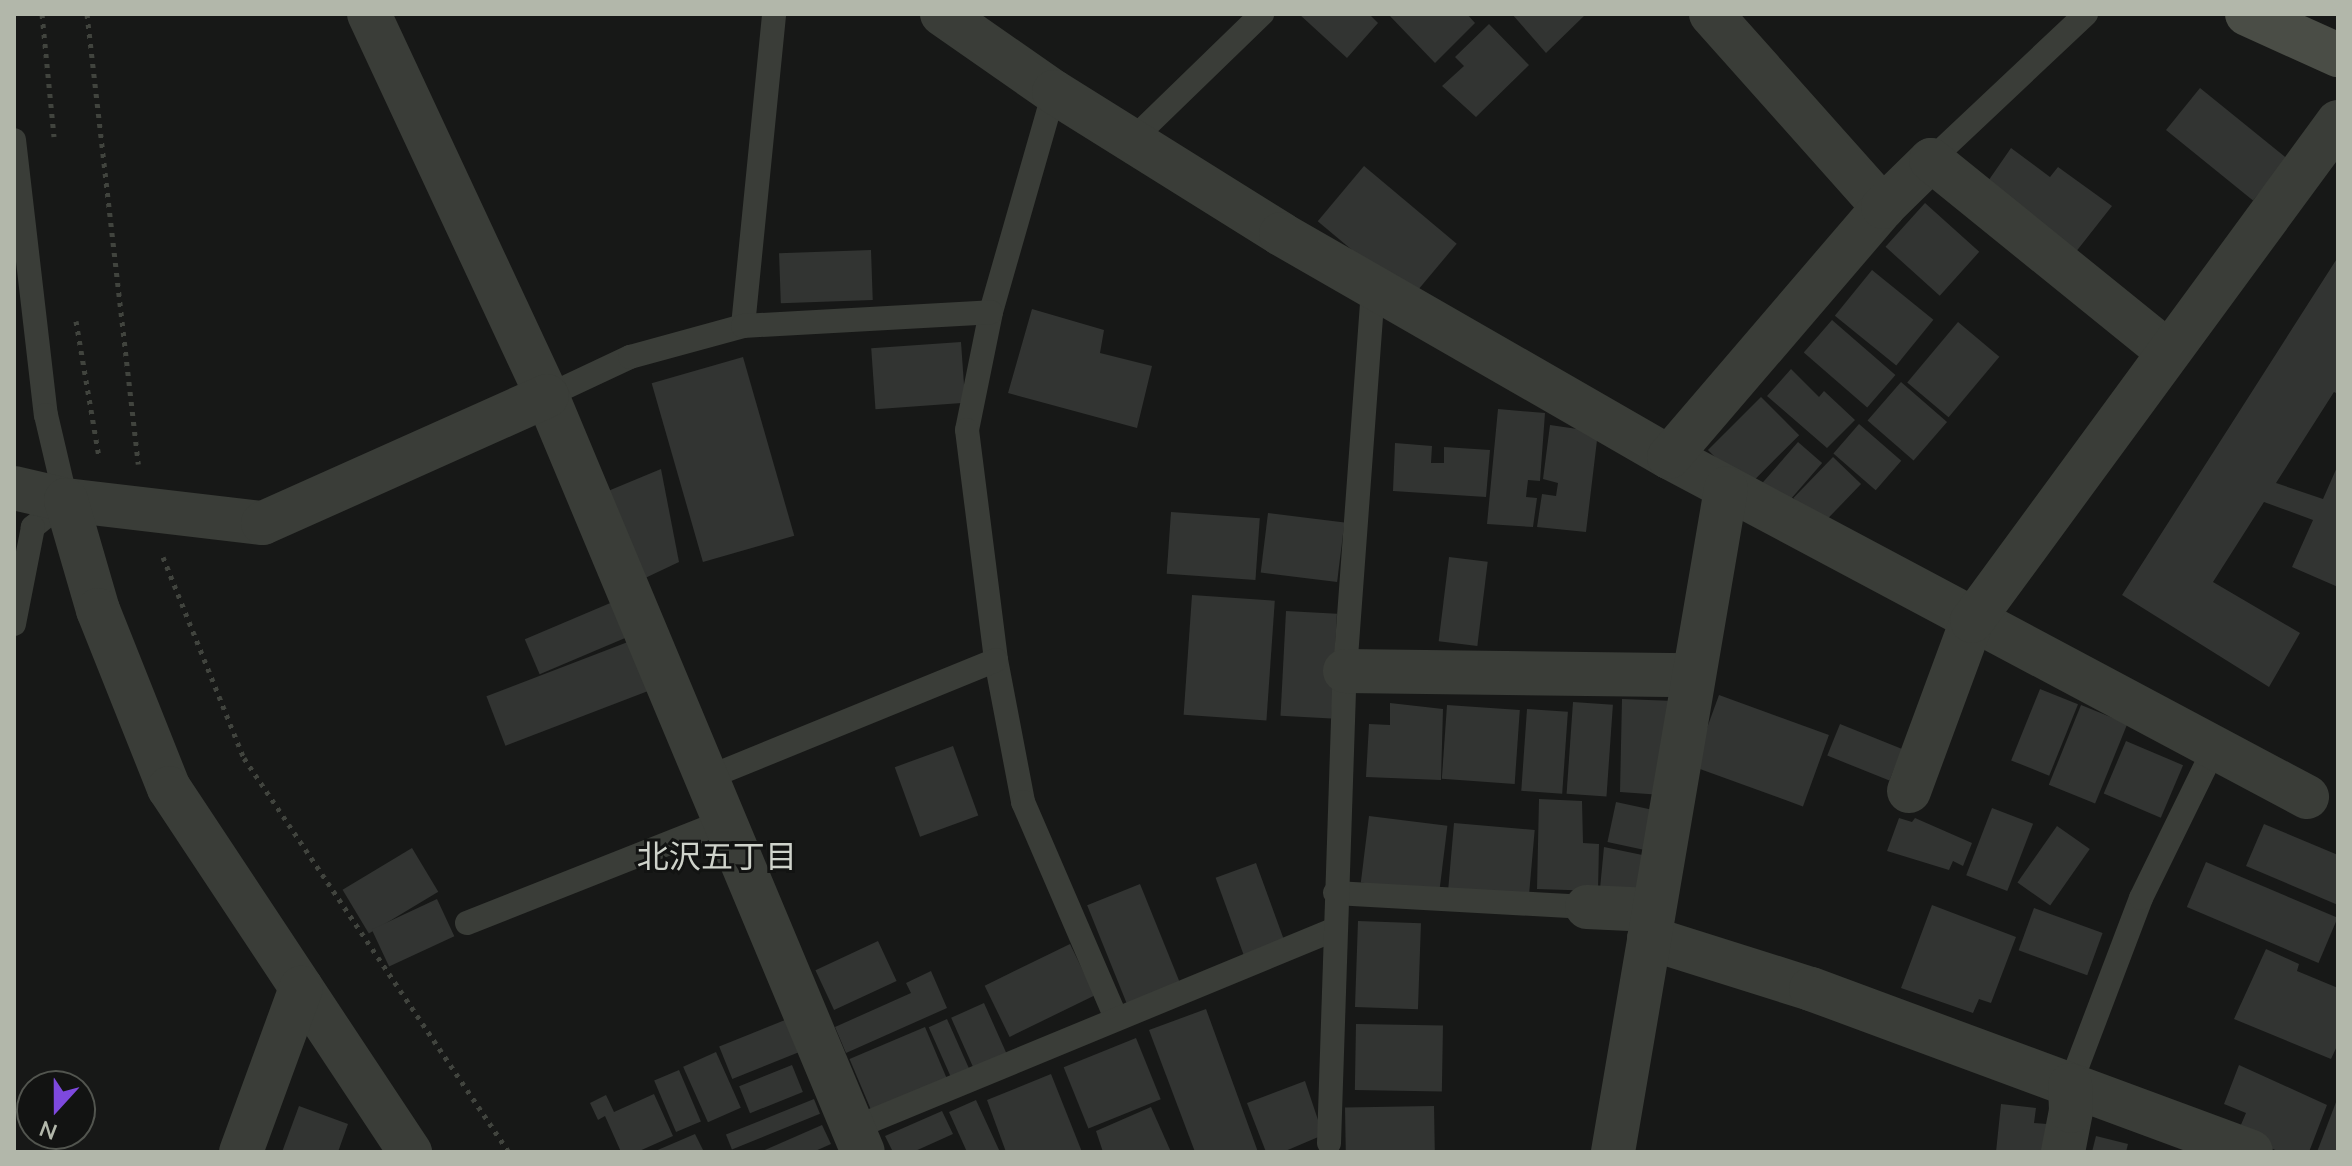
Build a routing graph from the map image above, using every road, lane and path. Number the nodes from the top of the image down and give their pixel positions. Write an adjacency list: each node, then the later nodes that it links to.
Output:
1 (42, 14): 15 (path)
2 (87, 14): 26 (path)
3 (369, 14): 23 (street)
4 (774, 14): 21 (lane)
5 (942, 14): 11 (street)
6 (1262, 14): 13 (lane)
7 (1711, 14): 17 (street)
8 (2086, 14): 16 (lane)
9 (2247, 14): 10 (main road)
10 (2338, 55)
11 (1054, 92): 13 (street); 19 (lane)
12 (2338, 122): 22 (street)
13 (1133, 139): 18 (street)
14 (14, 140): 29 (lane)
15 (55, 149)
16 (1931, 160): 17 (street); 22 (street)
17 (1883, 207): 24 (street)
18 (1373, 286): 24 (street); 34 (lane)
19 (991, 312): 21 (lane); 33 (lane)
20 (74, 314): 25 (path)
21 (743, 326): 23 (lane)
22 (2168, 352): 31 (street)
23 (547, 396): 30 (street); 37 (street)
24 (1669, 457): 28 (street)
25 (100, 462)
26 (126, 467)
27 (14, 488): 29 (street)
28 (1726, 489): 31 (street); 35 (street)
29 (66, 500): 30 (street); 32 (lane); 46 (street)
30 (144, 510): 53 (path)
31 (1972, 621): 36 (street); 38 (street)
32 (14, 624)
33 (996, 660): 37 (lane); 47 (lane)
34 (1345, 671): 35 (street); 41 (lane)
35 (1691, 675): 44 (street)
36 (2214, 749): 39 (street); 48 (lane)
37 (707, 778): 40 (street)
38 (1909, 791)
39 (2307, 797)
40 (725, 821): 43 (lane); 49 (street)
41 (1335, 893): 42 (lane); 45 (lane)
42 (1587, 907): 44 (street)
43 (467, 923)
44 (1650, 924): 48 (street); 54 (street)
45 (1333, 930): 47 (lane); 50 (lane)
46 (301, 988): 51 (street); 52 (street)
47 (1116, 1018): 49 (lane)
48 (2070, 1085): 55 (street); 56 (street)
49 (858, 1140)
50 (1329, 1143)
51 (241, 1152)
52 (410, 1152)
53 (509, 1152)
54 (1613, 1152)
55 (2063, 1152)
56 (2251, 1152)

